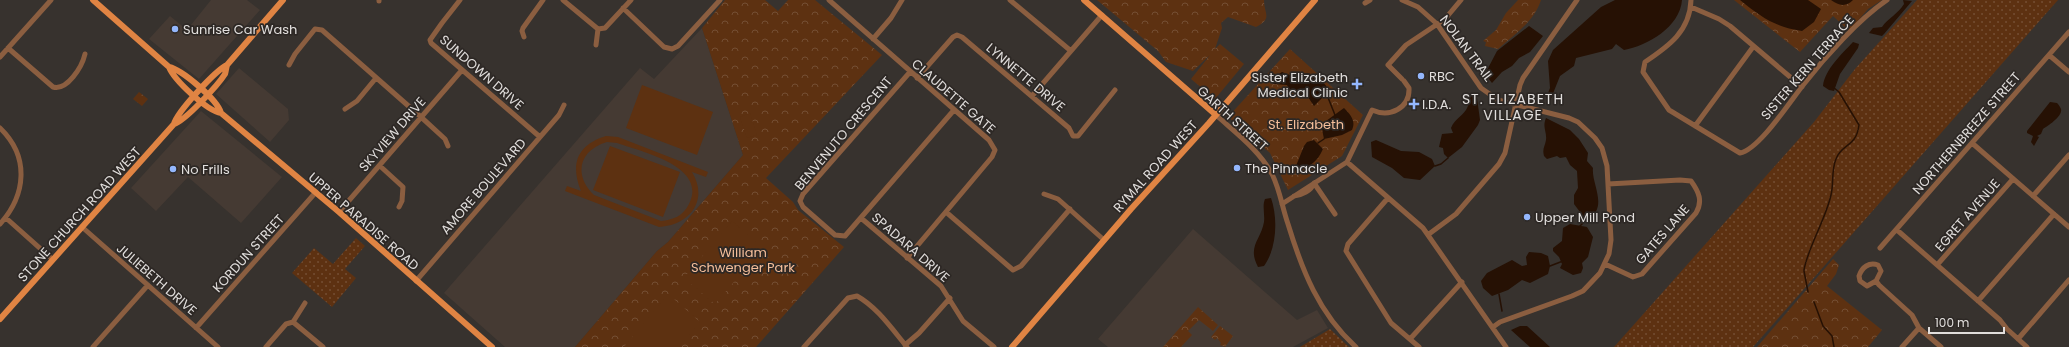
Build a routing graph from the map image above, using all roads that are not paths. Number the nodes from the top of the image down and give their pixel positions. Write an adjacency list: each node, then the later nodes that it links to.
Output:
1 (51, 0): 29 (street)
2 (93, 0): 36 (main road, UPPER PARADISE ROAD)
3 (283, 0): 34 (main road, STONE CHURCH ROAD WEST)
4 (460, 0): 37 (street, SUNDOWN DRIVE)
5 (543, 0): 25 (street)
6 (562, 0): 23 (street)
7 (631, 0): 20 (street)
8 (720, 0): 20 (street)
9 (829, 0): 26 (street, CLAUDETTE GATE)
10 (902, 0): 26 (street)
11 (1010, 0): 30 (street)
12 (1084, 0): 21 (main road, GARTH STREET)
13 (1315, 0): 54 (main road, RYMAL ROAD WEST)
14 (1402, 0): 22 (street, NOLAN TRAIL)
15 (1461, 0): 22 (street)
16 (1577, 0): 50 (street)
17 (1691, 0): 19 (street)
18 (1887, 0): 42 (street, SISTER KERN TERRACE)
19 (1691, 7): 28 (street); 57 (street)
20 (624, 8): 23 (street)
21 (1102, 15): 30 (street); 54 (main road, GARTH STREET)
22 (1437, 24): 50 (street, NOLAN TRAIL); 63 (street)
23 (598, 30): 27 (street)
24 (2069, 32): 32 (street, NORTHERNBREEZE STREET)
25 (524, 37)
26 (873, 39): 38 (street, CLAUDETTE GATE)
27 (596, 45)
28 (1752, 47): 42 (street); 57 (street)
29 (8, 48): 31 (street); 33 (street)
30 (1071, 51): 47 (street)
31 (85, 54)
32 (2049, 55): 39 (street); 60 (street, NORTHERNBREEZE STREET)
33 (0, 57)
34 (227, 65): 43 (main road, STONE CHURCH ROAD WEST); 45 (main road, STONE CHURCH ROAD WEST)
35 (289, 65): 40 (street)
36 (169, 67): 43 (main road, UPPER PARADISE ROAD); 46 (main road, UPPER PARADISE ROAD)
37 (462, 70): 55 (street, SKYVIEW DRIVE); 59 (street, SUNDOWN DRIVE)
38 (910, 72): 41 (street, CLAUDETTE GATE); 80 (street, BENVENUTO CRESCENT)
39 (2069, 72)
40 (376, 78): 51 (street); 55 (street)
41 (917, 78): 47 (street, LYNNETTE DRIVE); 52 (street, CLAUDETTE GATE)
42 (1802, 87): 57 (street, SISTER KERN TERRACE)
43 (201, 89): 45 (main road, UPPER PARADISE ROAD); 46 (main road, STONE CHURCH ROAD WEST)
44 (1115, 90): 47 (street, LYNNETTE DRIVE)
45 (207, 94): 48 (main road, STONE CHURCH ROAD WEST); 53 (main road, UPPER PARADISE ROAD)
46 (195, 96): 48 (main road, UPPER PARADISE ROAD); 56 (main road, STONE CHURCH ROAD WEST)
47 (1032, 96)
48 (201, 101): 53 (main road, UPPER PARADISE ROAD); 56 (main road, STONE CHURCH ROAD WEST)
49 (564, 105): 59 (street, AMORE BOULEVARD)
50 (1517, 105): 67 (street, NOLAN TRAIL); 85 (street)
51 (346, 109)
52 (954, 110): 76 (street, CLAUDETTE GATE); 80 (street, BENVENUTO CRESCENT)
53 (221, 113): 68 (main road, UPPER PARADISE ROAD)
54 (1216, 115): 72 (street, GARTH STREET); 86 (main road, RYMAL ROAD WEST)
55 (421, 116): 61 (street); 64 (street, SKYVIEW DRIVE)
56 (174, 124): 82 (main road, STONE CHURCH ROAD WEST)
57 (1695, 126)
58 (0, 128): 79 (street)
59 (540, 137): 93 (street, AMORE BOULEVARD)
60 (1972, 143): 65 (street); 84 (street, NORTHERNBREEZE STREET)
61 (448, 146)
62 (2069, 155): 70 (street)
63 (1347, 162): 66 (street); 71 (street)
64 (380, 166): 73 (street); 75 (street, SKYVIEW DRIVE)
65 (2013, 179): 70 (street); 91 (street, EGRET AVENUE)
66 (1314, 183): 72 (street); 77 (street)
67 (1608, 184): 90 (street, NOLAN TRAIL); 90 (street, GATES LANE)
68 (316, 192): 75 (main road, UPPER PARADISE ROAD); 103 (street, KORDUN STREET)
69 (1044, 194): 74 (street)
70 (2033, 196): 78 (street)
71 (1388, 198): 85 (street); 105 (street)
72 (1282, 204): 116 (street, GARTH STREET)
73 (399, 207)
74 (1070, 209): 76 (street); 86 (street)
75 (339, 212): 93 (main road, UPPER PARADISE ROAD)
76 (946, 212): 88 (street, CLAUDETTE GATE)
77 (1336, 214)
78 (2054, 214): 83 (street); 98 (street)
79 (6, 218): 81 (street); 89 (street)
80 (861, 218): 88 (street, SPADARA DRIVE)
81 (0, 224)
82 (82, 227): 89 (main road, STONE CHURCH ROAD WEST); 96 (street, JULIEBETH DRIVE)
83 (2069, 227)
84 (1896, 230): 87 (street, NORTHERNBREEZE STREET); 91 (street)
85 (1429, 234): 95 (street)
86 (1104, 240): 115 (main road, RYMAL ROAD WEST)
87 (1880, 248)
88 (907, 258): 97 (street, SPADARA DRIVE)
89 (52, 259): 100 (main road, STONE CHURCH ROAD WEST)
90 (1605, 264): 102 (street)
91 (1937, 266): 98 (street)
92 (2069, 280): 106 (street)
93 (416, 281): 112 (main road, UPPER PARADISE ROAD)
94 (1876, 281): 94 (street); 104 (street)
95 (1462, 282): 102 (street); 105 (street)
96 (148, 286): 103 (street, JULIEBETH DRIVE); 108 (street)
97 (950, 298): 107 (street); 114 (street, SPADARA DRIVE)
98 (1978, 301): 106 (street)
99 (305, 303): 101 (street)
100 (0, 319)
101 (293, 322): 110 (street); 111 (street)
102 (1493, 327): 118 (street)
103 (196, 328): 109 (street, JULIEBETH DRIVE)
104 (1918, 328): 119 (street); 120 (street)
105 (1410, 339): 117 (street)
106 (2018, 339): 121 (street)
107 (906, 346): 113 (street)
108 (93, 347)
109 (218, 347)
110 (266, 347)
111 (323, 347)
112 (492, 347)
113 (804, 347)
114 (994, 347)
115 (1012, 347)
116 (1356, 347)
117 (1420, 347)
118 (1506, 347)
119 (1902, 347)
120 (1941, 347)
121 (2027, 347)

